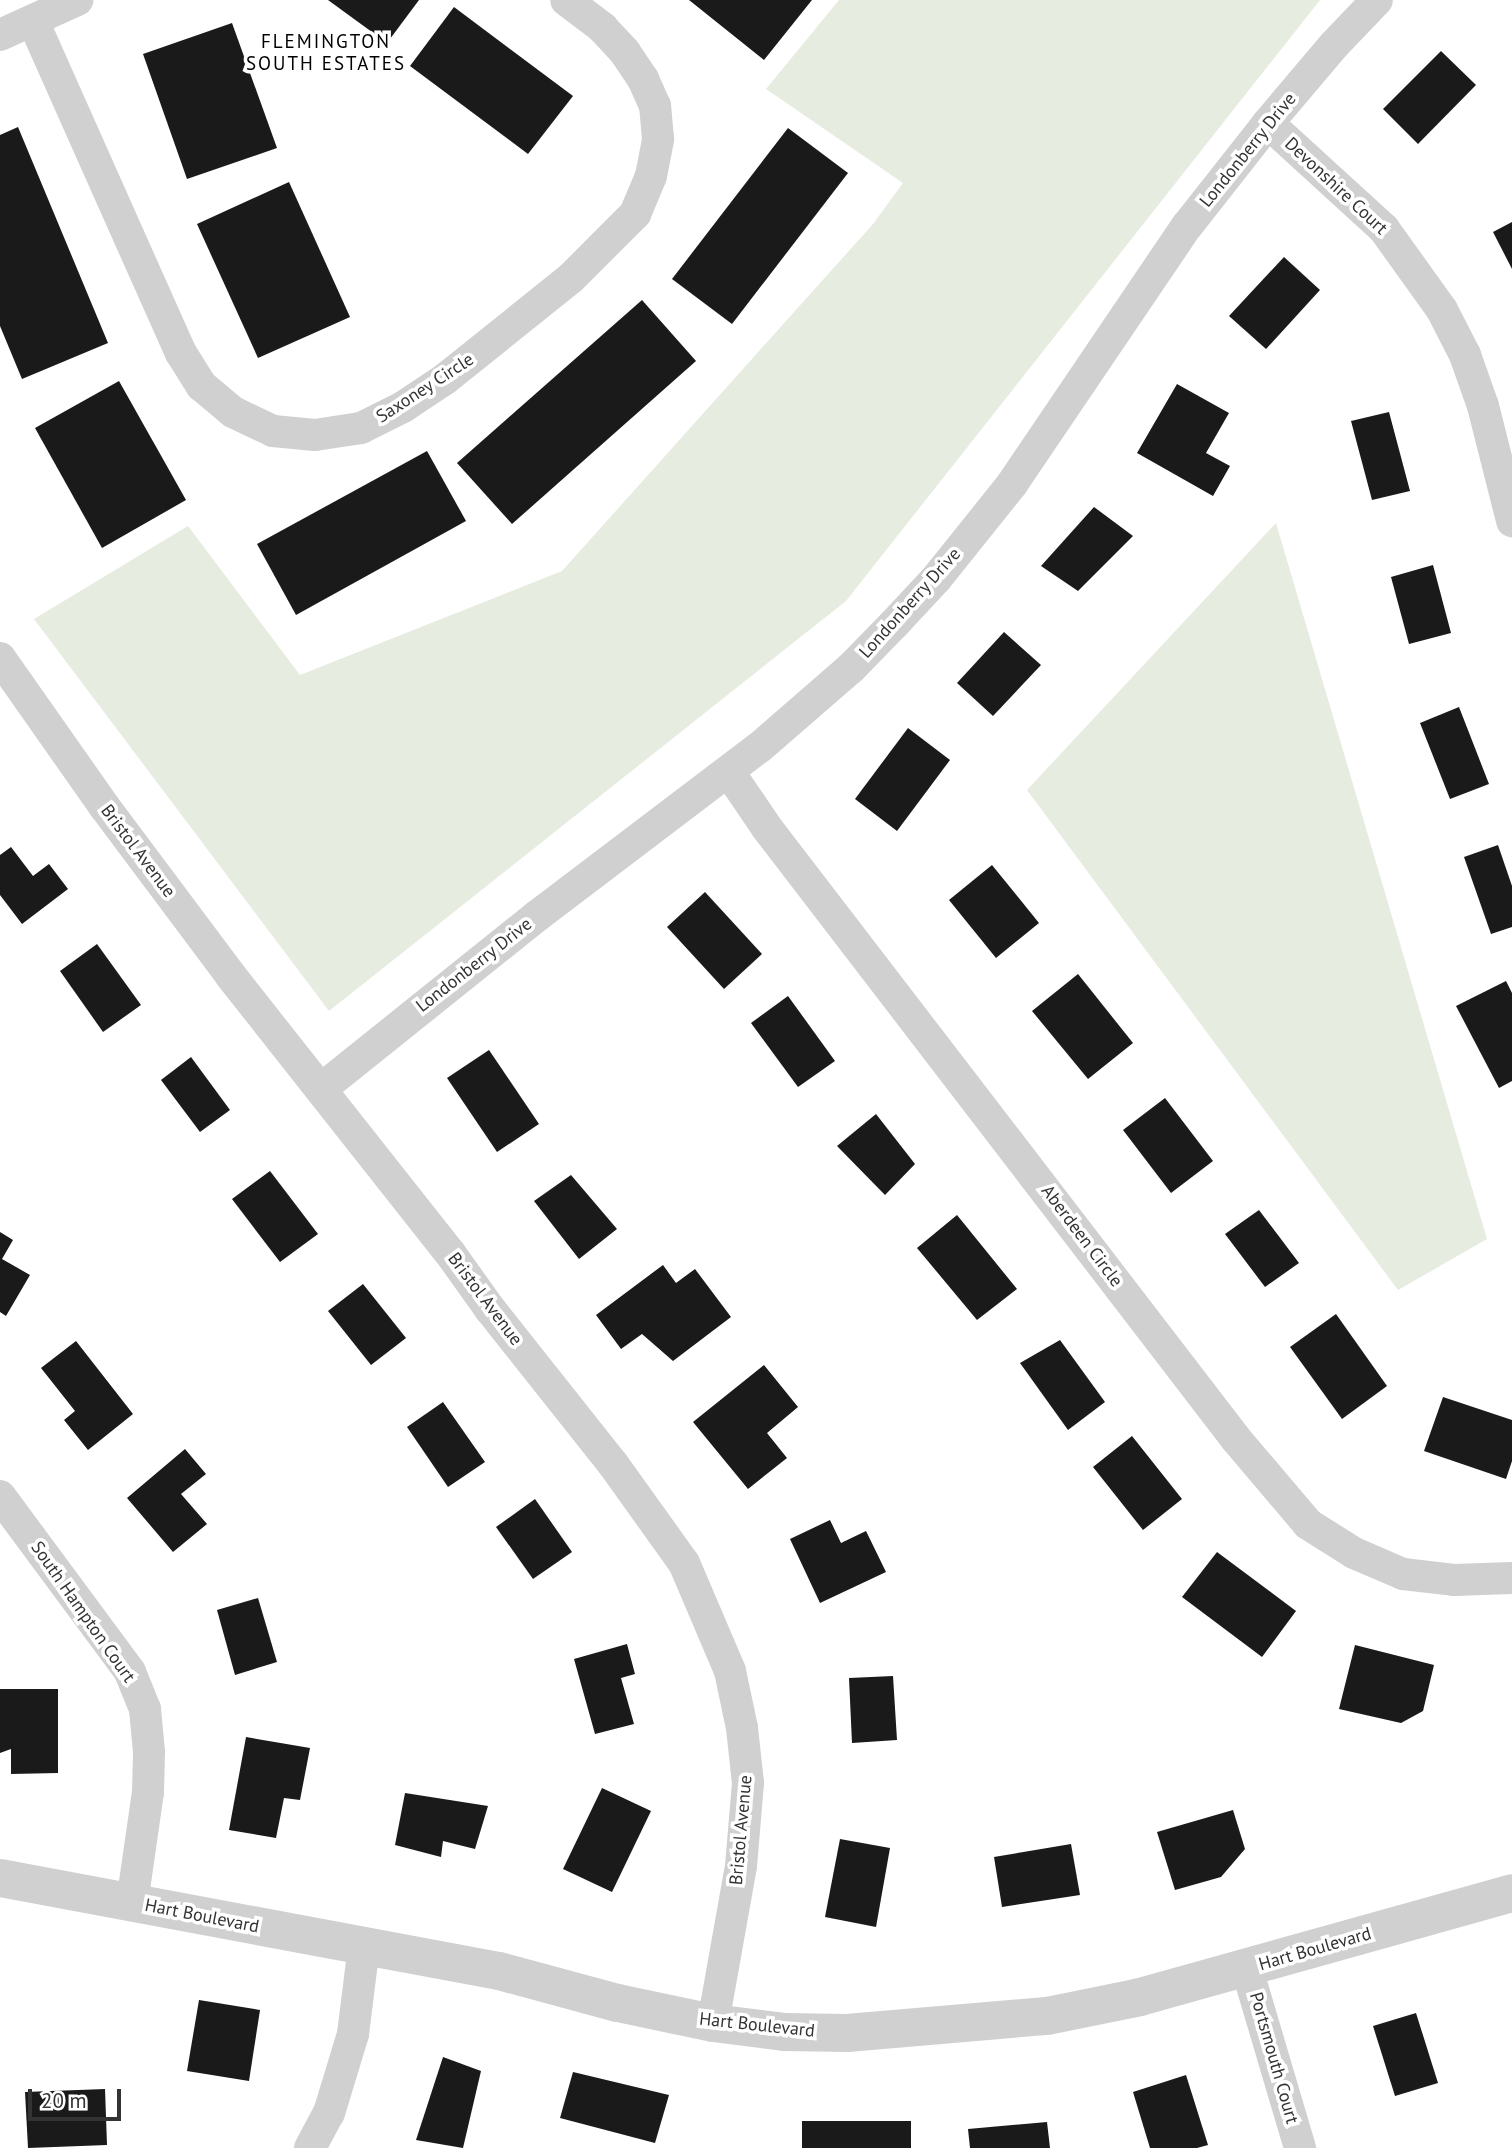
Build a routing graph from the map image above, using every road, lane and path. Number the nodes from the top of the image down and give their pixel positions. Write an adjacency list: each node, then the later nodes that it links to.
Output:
1 (77, 0): 4 (street)
2 (566, 0): 4 (street, Saxoney Circle)
3 (1377, 0): 6 (street, Londonberry Drive)
4 (33, 21): 5 (street)
5 (0, 35)
6 (1268, 122): 7 (street, Devonshire Court); 9 (street, Londonberry Drive)
7 (1512, 521)
8 (0, 658): 10 (street, Bristol Avenue)
9 (729, 772): 10 (street, Londonberry Drive); 12 (street, Aberdeen Circle)
10 (321, 1089): 18 (street, Bristol Avenue)
11 (0, 1496): 15 (street, South Hampton Court)
12 (1512, 1578)
13 (0, 1878): 15 (street, Hart Boulevard)
14 (1512, 1893): 17 (street, Hart Boulevard)
15 (132, 1903): 16 (street, Hart Boulevard)
16 (363, 1946): 18 (street, Hart Boulevard); 19 (street)
17 (1247, 1969): 18 (street, Hart Boulevard); 20 (street, Portsmouth Court)
18 (713, 2022)
19 (310, 2148)
20 (1300, 2148)

